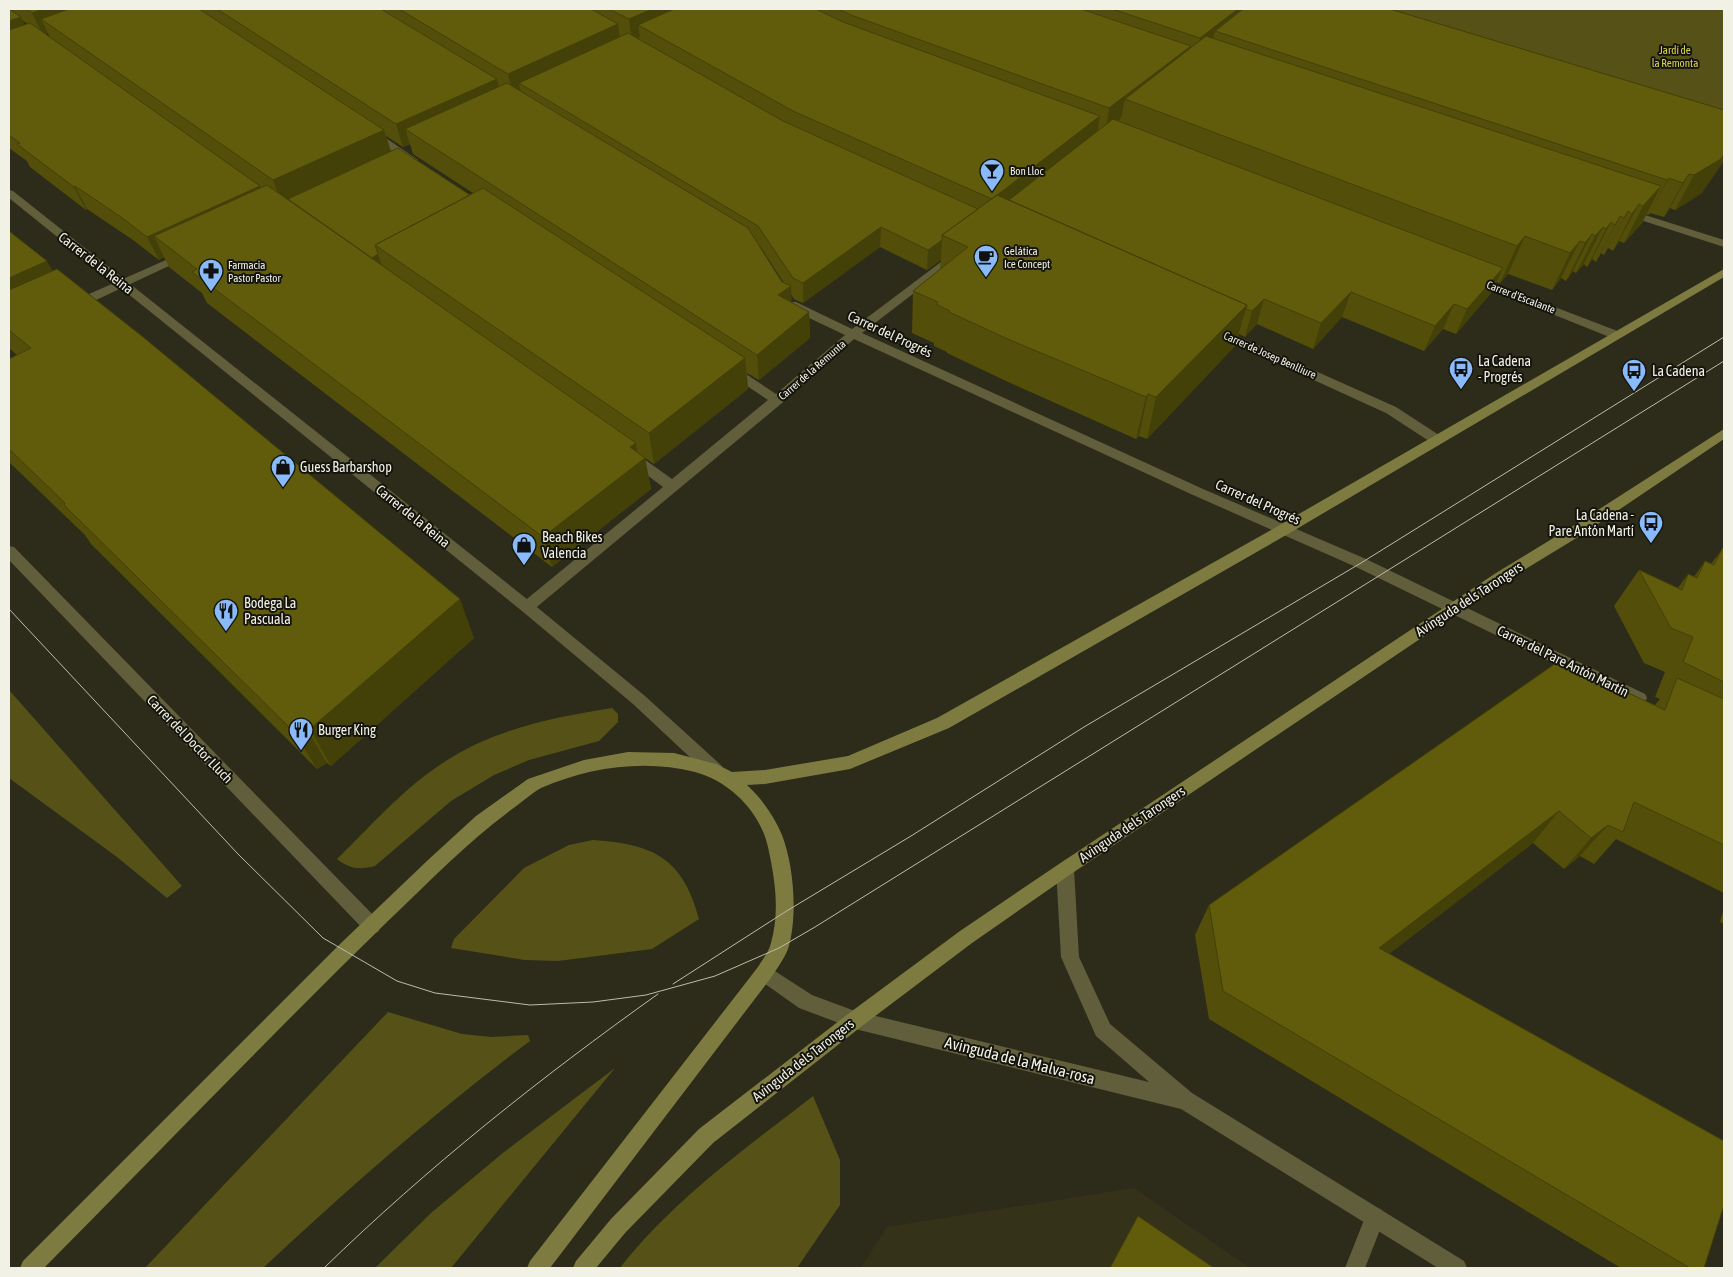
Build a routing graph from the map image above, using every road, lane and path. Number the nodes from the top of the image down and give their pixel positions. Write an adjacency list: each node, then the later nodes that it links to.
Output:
1 (361, 126): 2 (street)
2 (426, 169)
3 (9, 193): 10 (street, Carrer de la Reina)
4 (1618, 210): 5 (street)
5 (1724, 244)
6 (968, 247): 14 (street, Carrer de la Remunta)
7 (193, 250): 10 (street)
8 (1724, 272): 15 (main road)
9 (1467, 276): 15 (street, Carrer d'Escalante)
10 (123, 284): 12 (street); 24 (street, Carrer de la Reina)
11 (784, 296): 14 (street, Carrer del Progrés)
12 (61, 312)
13 (1207, 327): 19 (street, Carrer de Josep Benlliure)
14 (853, 334): 17 (street, Carrer de la Remunta); 22 (street, Carrer del Progrés)
15 (1616, 335): 19 (main road)
16 (720, 362): 17 (street)
17 (777, 400): 21 (street, Carrer de la Remunta)
18 (1724, 433): 25 (main road, Avinguda dels Tarongers)
19 (1436, 440): 22 (main road)
20 (624, 452): 21 (street)
21 (672, 486): 24 (street, Carrer de la Remunta)
22 (1284, 530): 25 (street, Carrer del Progrés); 27 (main road)
23 (9, 551): 29 (street, Carrer del Doctor Lluch)
24 (527, 607): 27 (street, Carrer de la Reina)
25 (1457, 608): 26 (street, Carrer del Pare Antón Martín); 28 (main road, Avinguda dels Tarongers)
26 (1654, 705)
27 (723, 775): 29 (main road); 30 (main road)
28 (1065, 869): 31 (main road, Avinguda dels Tarongers); 32 (street, Avinguda de la Malva-rosa)
29 (372, 926): 34 (main road)
30 (764, 973): 31 (street, Avinguda de la Malva-rosa); 35 (main road)
31 (855, 1020): 32 (street, Avinguda de la Malva-rosa); 36 (main road, Avinguda dels Tarongers)
32 (1185, 1100): 33 (street, Avinguda de la Malva-rosa)
33 (1375, 1217): 37 (street); 38 (street, Avinguda de la Malva-rosa)
34 (30, 1268)
35 (537, 1268)
36 (583, 1268)
37 (1355, 1268)
38 (1457, 1268)

